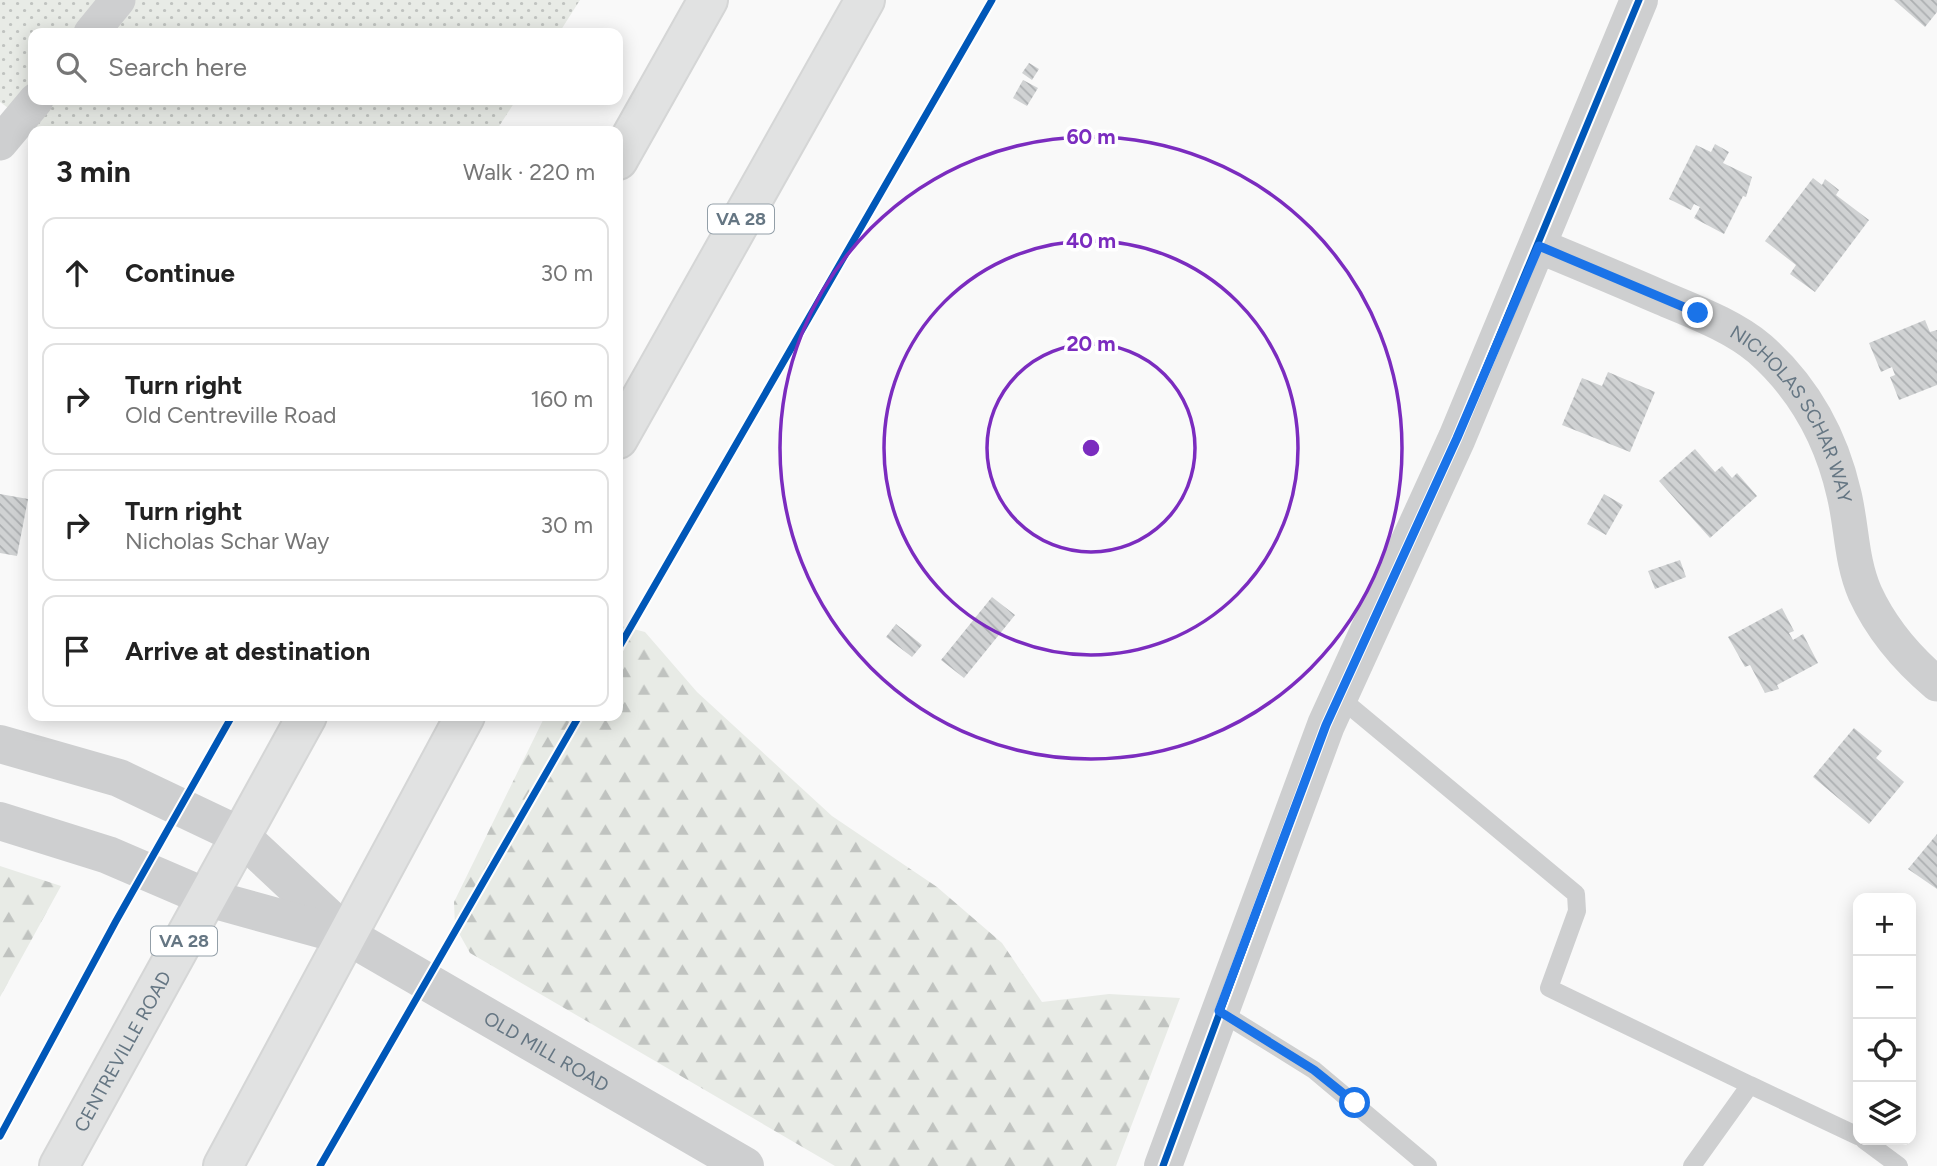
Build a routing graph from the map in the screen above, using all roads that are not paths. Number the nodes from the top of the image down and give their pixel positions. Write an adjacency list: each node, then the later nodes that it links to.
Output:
1 (118, 0): 5 (street)
2 (708, 0): 8 (highway)
3 (865, 0): 10 (highway, VA 28)
4 (1639, 0): 9 (street)
5 (95, 28)
6 (32, 105): 7 (street)
7 (0, 143)
8 (623, 151)
9 (1539, 246): 11 (street, NICHOLAS SCHAR WAY); 12 (street)
10 (623, 430)
11 (1937, 684)
12 (1339, 696): 20 (street); 21 (lane)
13 (304, 721): 17 (highway, CENTREVILLE ROAD / VA 28)
14 (462, 721): 19 (highway)
15 (0, 744): 17 (street)
16 (0, 821): 18 (street)
17 (241, 836): 18 (highway, CENTREVILLE ROAD / VA 28); 19 (street)
18 (208, 898): 19 (street); 25 (highway, CENTREVILLE ROAD / VA 28)
19 (348, 936): 24 (street, OLD MILL ROAD); 26 (highway)
20 (1219, 1011): 27 (street); 28 (lane)
21 (1750, 1085): 22 (lane); 29 (lane)
22 (1853, 1134)
23 (1871, 1145): 30 (lane)
24 (738, 1164)
25 (59, 1166)
26 (223, 1166)
27 (1163, 1166)
28 (1427, 1166)
29 (1692, 1166)
30 (1899, 1166)

